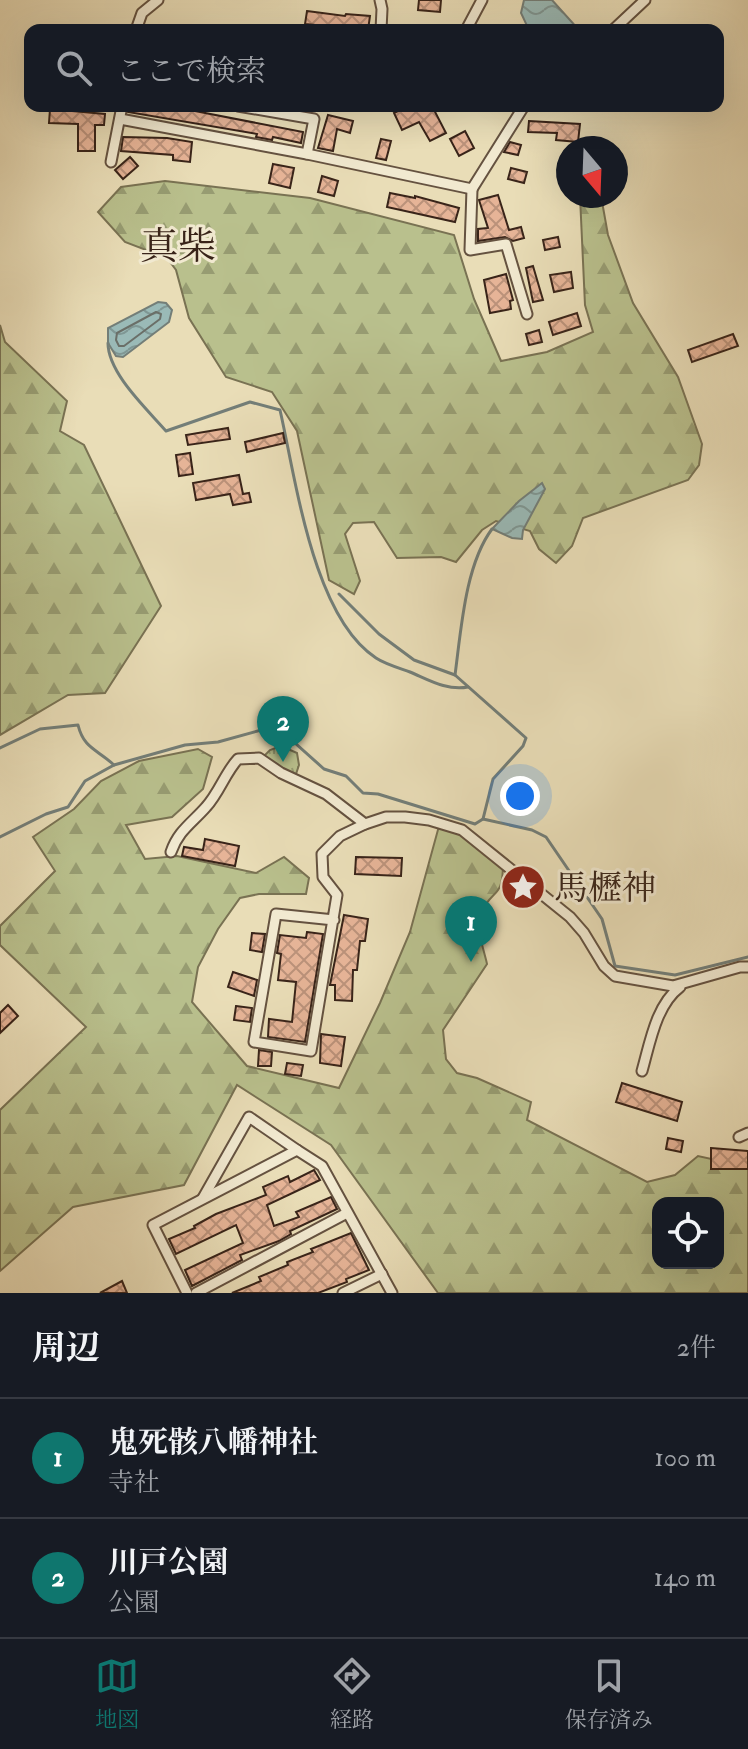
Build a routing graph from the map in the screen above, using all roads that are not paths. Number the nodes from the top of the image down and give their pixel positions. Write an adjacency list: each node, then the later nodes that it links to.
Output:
1 (158, 0): 5 (street)
2 (380, 0): 6 (street)
3 (482, 0): 7 (street)
4 (645, 0): 8 (street)
5 (138, 24)
6 (381, 24)
7 (469, 24)
8 (619, 24)
9 (121, 112): 12 (street)
10 (273, 112): 13 (street)
11 (520, 112): 15 (street)
12 (120, 119): 13 (street); 14 (street)
13 (307, 154): 15 (street)
14 (111, 162)
15 (472, 189): 16 (street)
16 (527, 314)
17 (365, 824): 18 (street); 19 (street); 21 (street)
18 (171, 852)
19 (334, 920): 19 (street)
20 (748, 967): 21 (street)
21 (683, 985): 22 (street)
22 (642, 1071)
23 (297, 1150): 24 (street); 24 (street); 25 (street)
24 (203, 1198): 27 (street)
25 (347, 1213): 26 (street); 28 (street)
26 (382, 1274): 29 (street); 30 (street)
27 (187, 1293)
28 (196, 1293)
29 (343, 1293)
30 (392, 1293)

